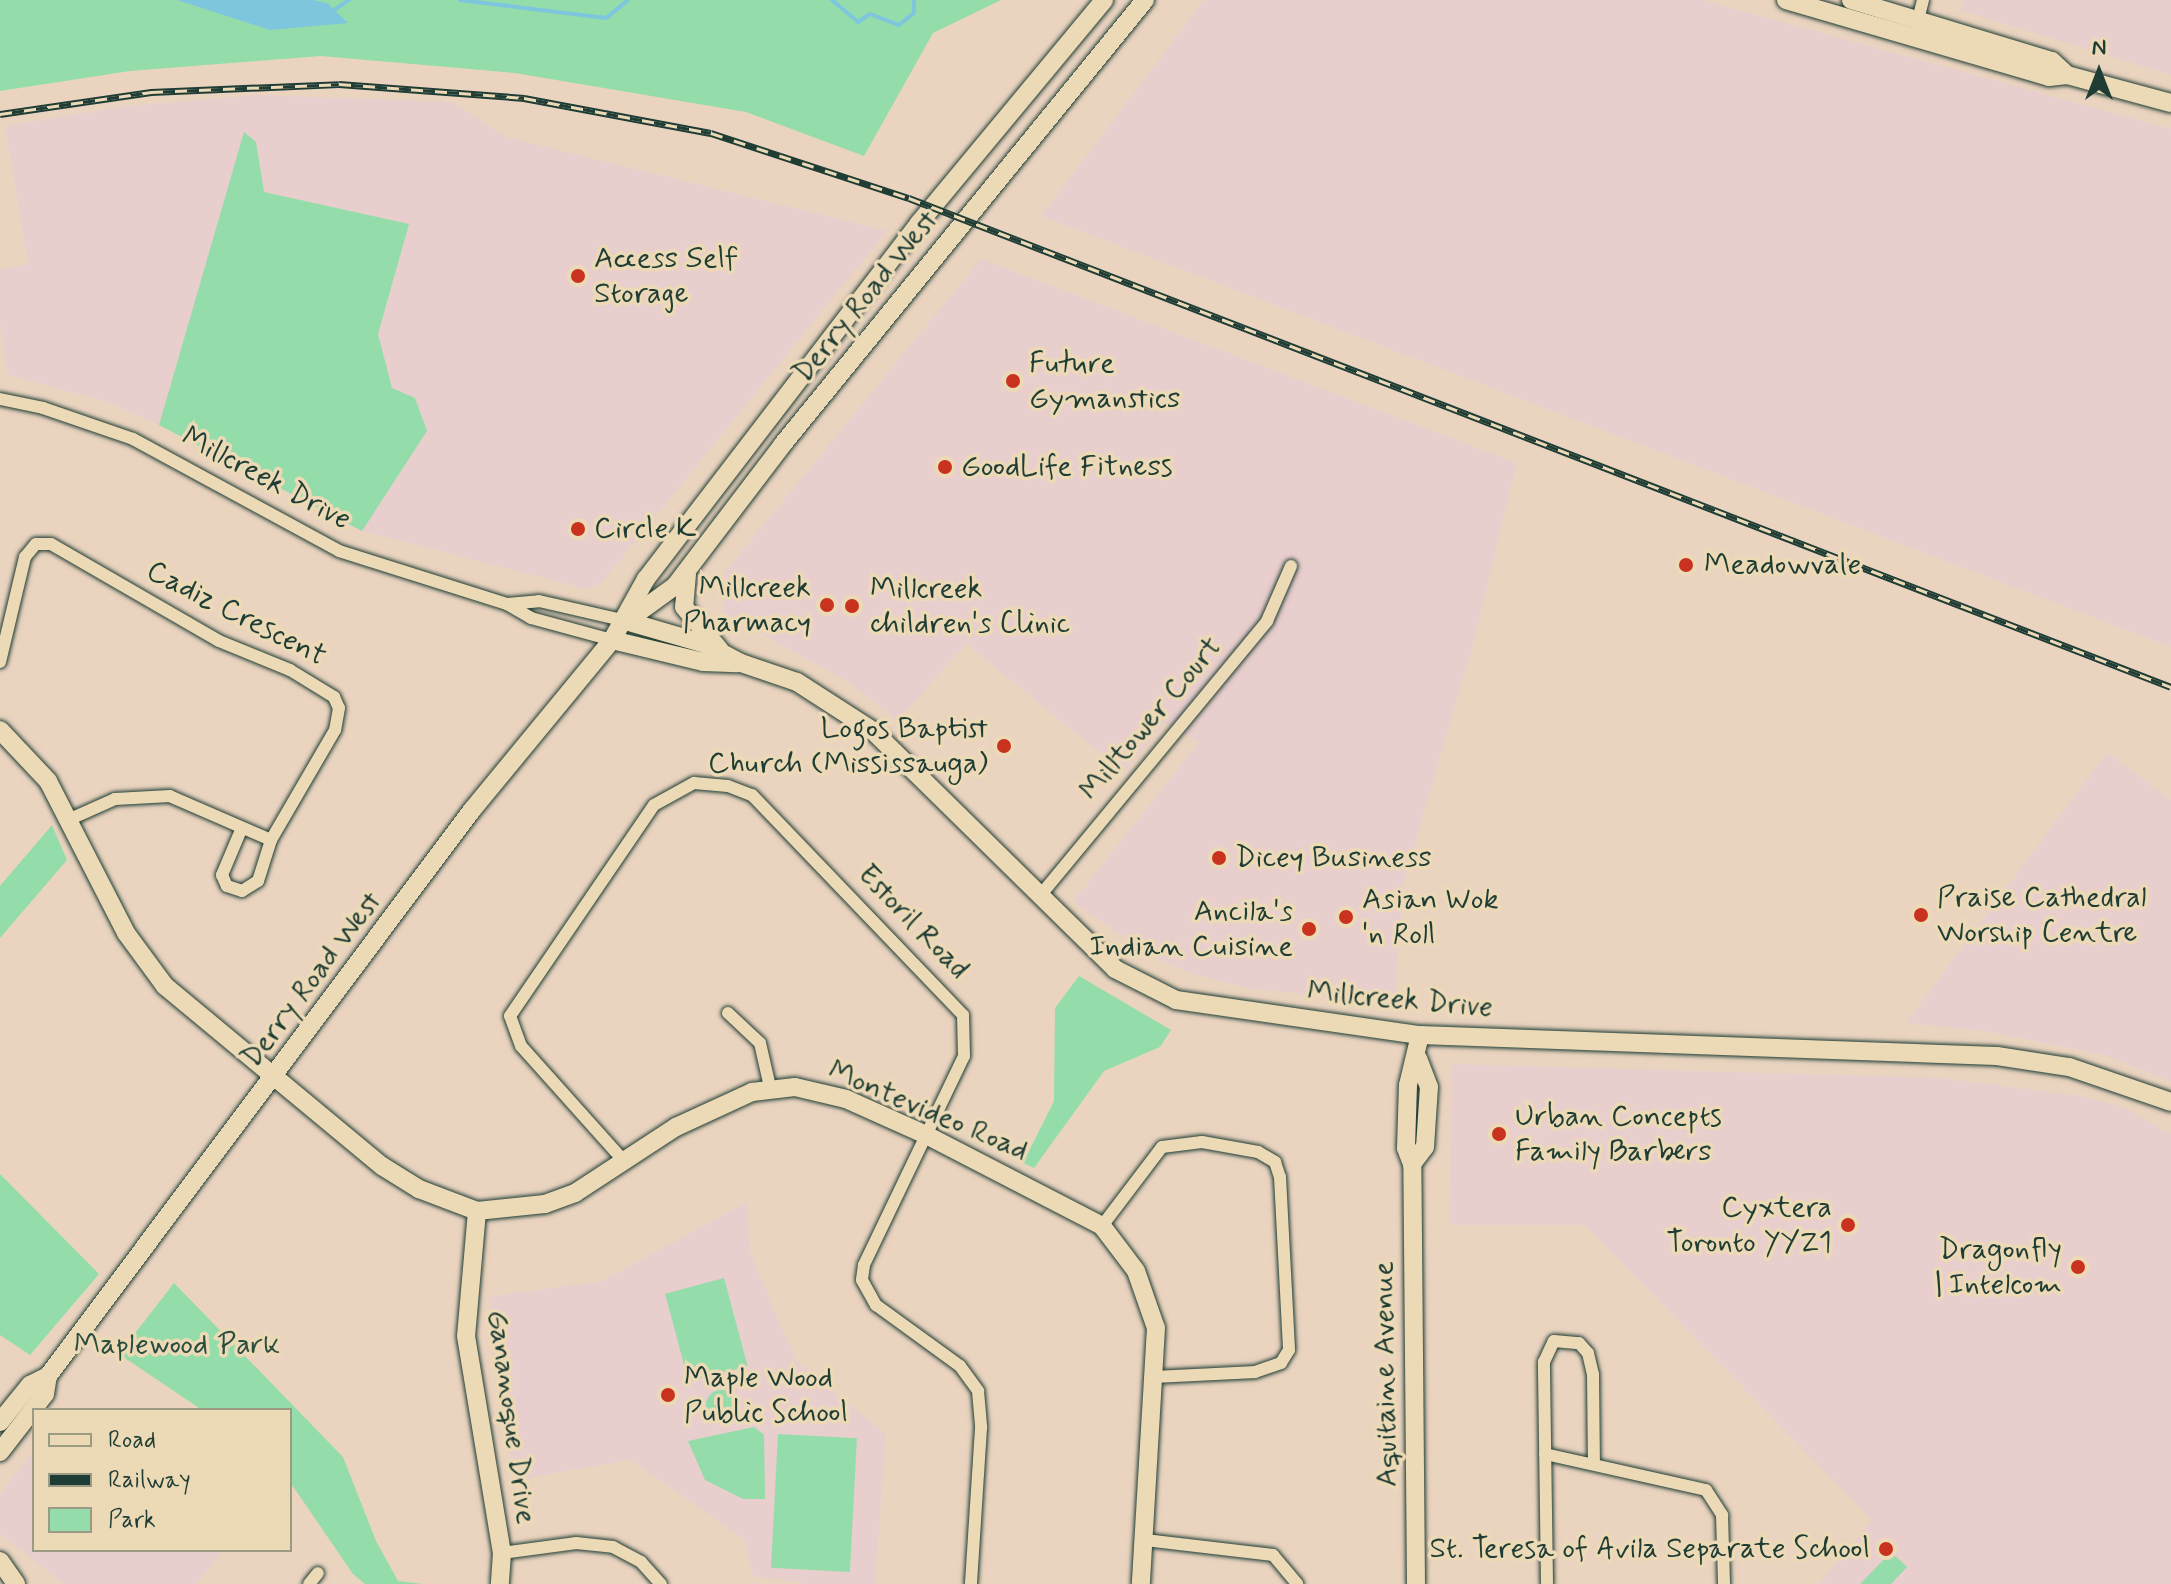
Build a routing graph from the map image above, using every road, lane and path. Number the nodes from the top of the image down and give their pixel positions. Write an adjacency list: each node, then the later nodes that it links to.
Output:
1 (1104, 0): 12 (street, Derry Road West)
2 (1145, 0): 10 (street, Derry Road West)
3 (1786, 0): 6 (street)
4 (1851, 0): 6 (street)
5 (1923, 0): 6 (street)
6 (1916, 29): 7 (street)
7 (2171, 103)
8 (0, 399): 11 (street, Millcreek Drive)
9 (1291, 566): 21 (street, Milltower Court)
10 (687, 571): 12 (street, Derry Road West); 14 (street)
11 (507, 604): 12 (street, Millcreek Drive); 13 (street, Millcreek Drive)
12 (626, 621): 13 (street, Derry Road West); 14 (street, Millcreek Drive)
13 (612, 640): 16 (street, Millcreek Drive); 24 (street, Derry Road West)
14 (721, 652): 16 (street, Millcreek Drive)
15 (0, 662): 20 (street, Cadiz Crescent)
16 (741, 663): 21 (street, Millcreek Drive)
17 (0, 730): 18 (street, Montevideo Road)
18 (70, 819): 19 (street); 24 (street, Montevideo Road)
19 (241, 830): 20 (street); 20 (street, Cadiz Crescent)
20 (271, 840)
21 (1039, 897): 23 (street, Millcreek Drive)
22 (728, 1013): 25 (street)
23 (1420, 1035): 26 (street, Millcreek Drive); 50 (street, Aquitaine Avenue)
24 (277, 1075): 29 (street, Montevideo Road); 31 (street, Derry Road West)
25 (770, 1087): 27 (street, Montevideo Road); 28 (street, Montevideo Road)
26 (2171, 1102)
27 (926, 1135): 28 (street, Estoril Road); 30 (street, Montevideo Road); 47 (street, Estoril Road)
28 (623, 1160): 29 (street, Montevideo Road)
29 (477, 1211): 40 (street, Gananoque Drive)
30 (1102, 1226): 32 (street, Montevideo Road); 32 (street)
31 (48, 1376): 33 (street, Derry Road West); 35 (street, Derry Road West)
32 (1155, 1377): 39 (street, Montevideo Road)
33 (34, 1408)
34 (32, 1411): 36 (street, Derry Road West)
35 (0, 1422)
36 (0, 1452)
37 (1545, 1454): 38 (street); 38 (street); 51 (street)
38 (1594, 1464): 52 (street)
39 (1145, 1540): 48 (street, Montevideo Road); 49 (street)
40 (502, 1553): 45 (street, Gananoque Drive); 46 (street)
41 (0, 1561): 43 (street)
42 (318, 1573): 44 (street)
43 (9, 1581)
44 (309, 1584)
45 (500, 1584)
46 (661, 1584)
47 (971, 1584)
48 (1141, 1584)
49 (1297, 1584)
50 (1416, 1584)
51 (1547, 1584)
52 (1724, 1584)

